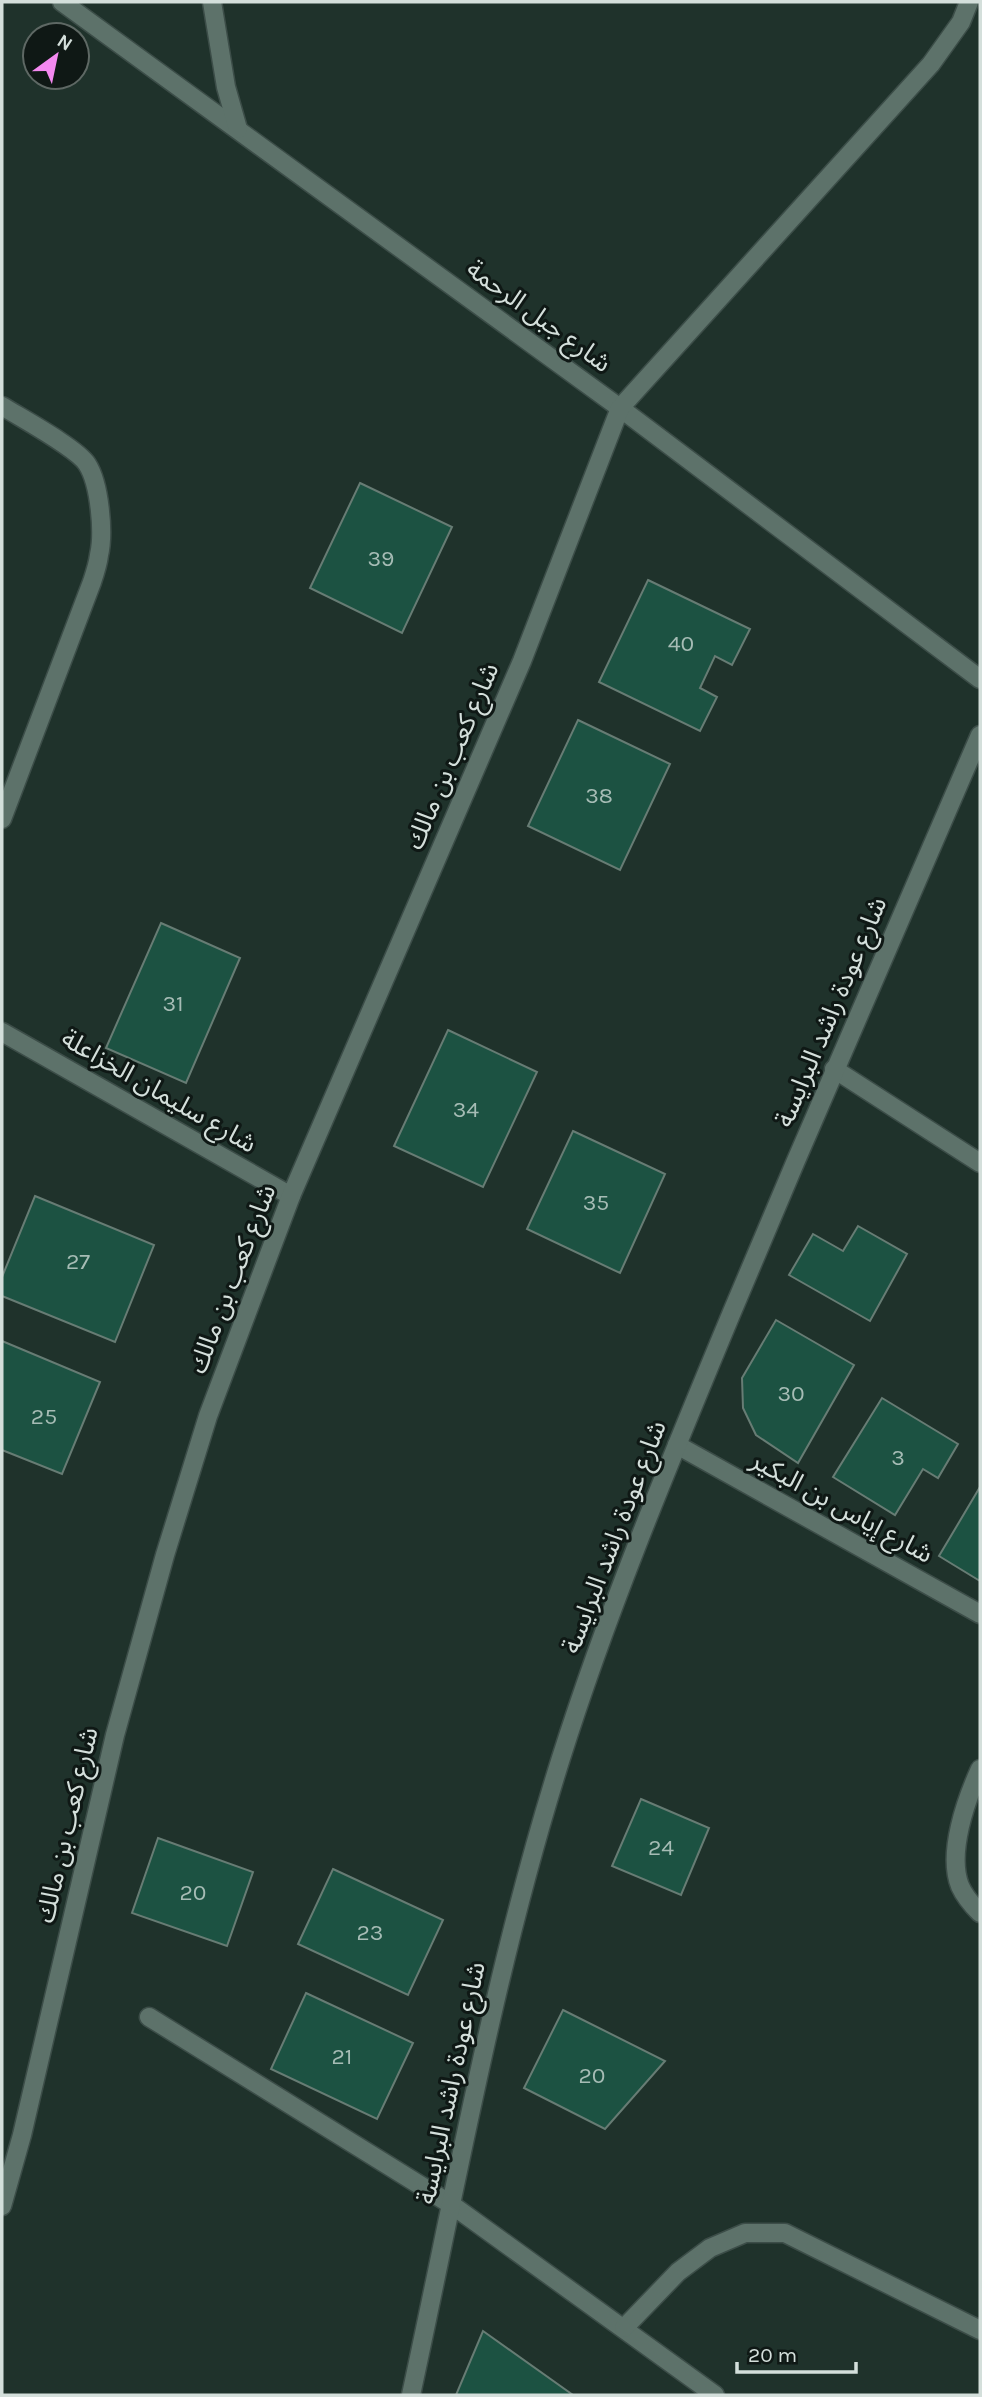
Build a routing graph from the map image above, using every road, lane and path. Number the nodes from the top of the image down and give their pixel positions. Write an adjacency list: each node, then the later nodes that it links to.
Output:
1 (62, 2): 4 (street, شارع جبل الرحمة)
2 (212, 2): 4 (street)
3 (969, 2): 6 (street)
4 (238, 129): 6 (street, شارع جبل الرحمة)
5 (2, 406): 9 (street)
6 (620, 408): 7 (street, شارع جبل الرحمة); 13 (street, شارع كعب بن مالك)
7 (980, 679)
8 (980, 735): 11 (street, شارع عودة راشد البرايسة)
9 (2, 819)
10 (2, 1031): 13 (street, شارع سليمان الخزاعلة)
11 (834, 1069): 12 (street); 14 (street, شارع عودة راشد البرايسة)
12 (980, 1163)
13 (291, 1195): 20 (street, شارع كعب بن مالك)
14 (677, 1445): 15 (street, شارع إياس بن البكير); 19 (street, شارع عودة راشد البرايسة)
15 (980, 1614)
16 (980, 1769): 17 (street)
17 (980, 1913)
18 (149, 2017): 19 (street)
19 (452, 2205): 21 (street); 23 (street, شارع عودة راشد البرايسة)
20 (2, 2206)
21 (624, 2328): 22 (street); 24 (street)
22 (980, 2330)
23 (411, 2395)
24 (715, 2395)

